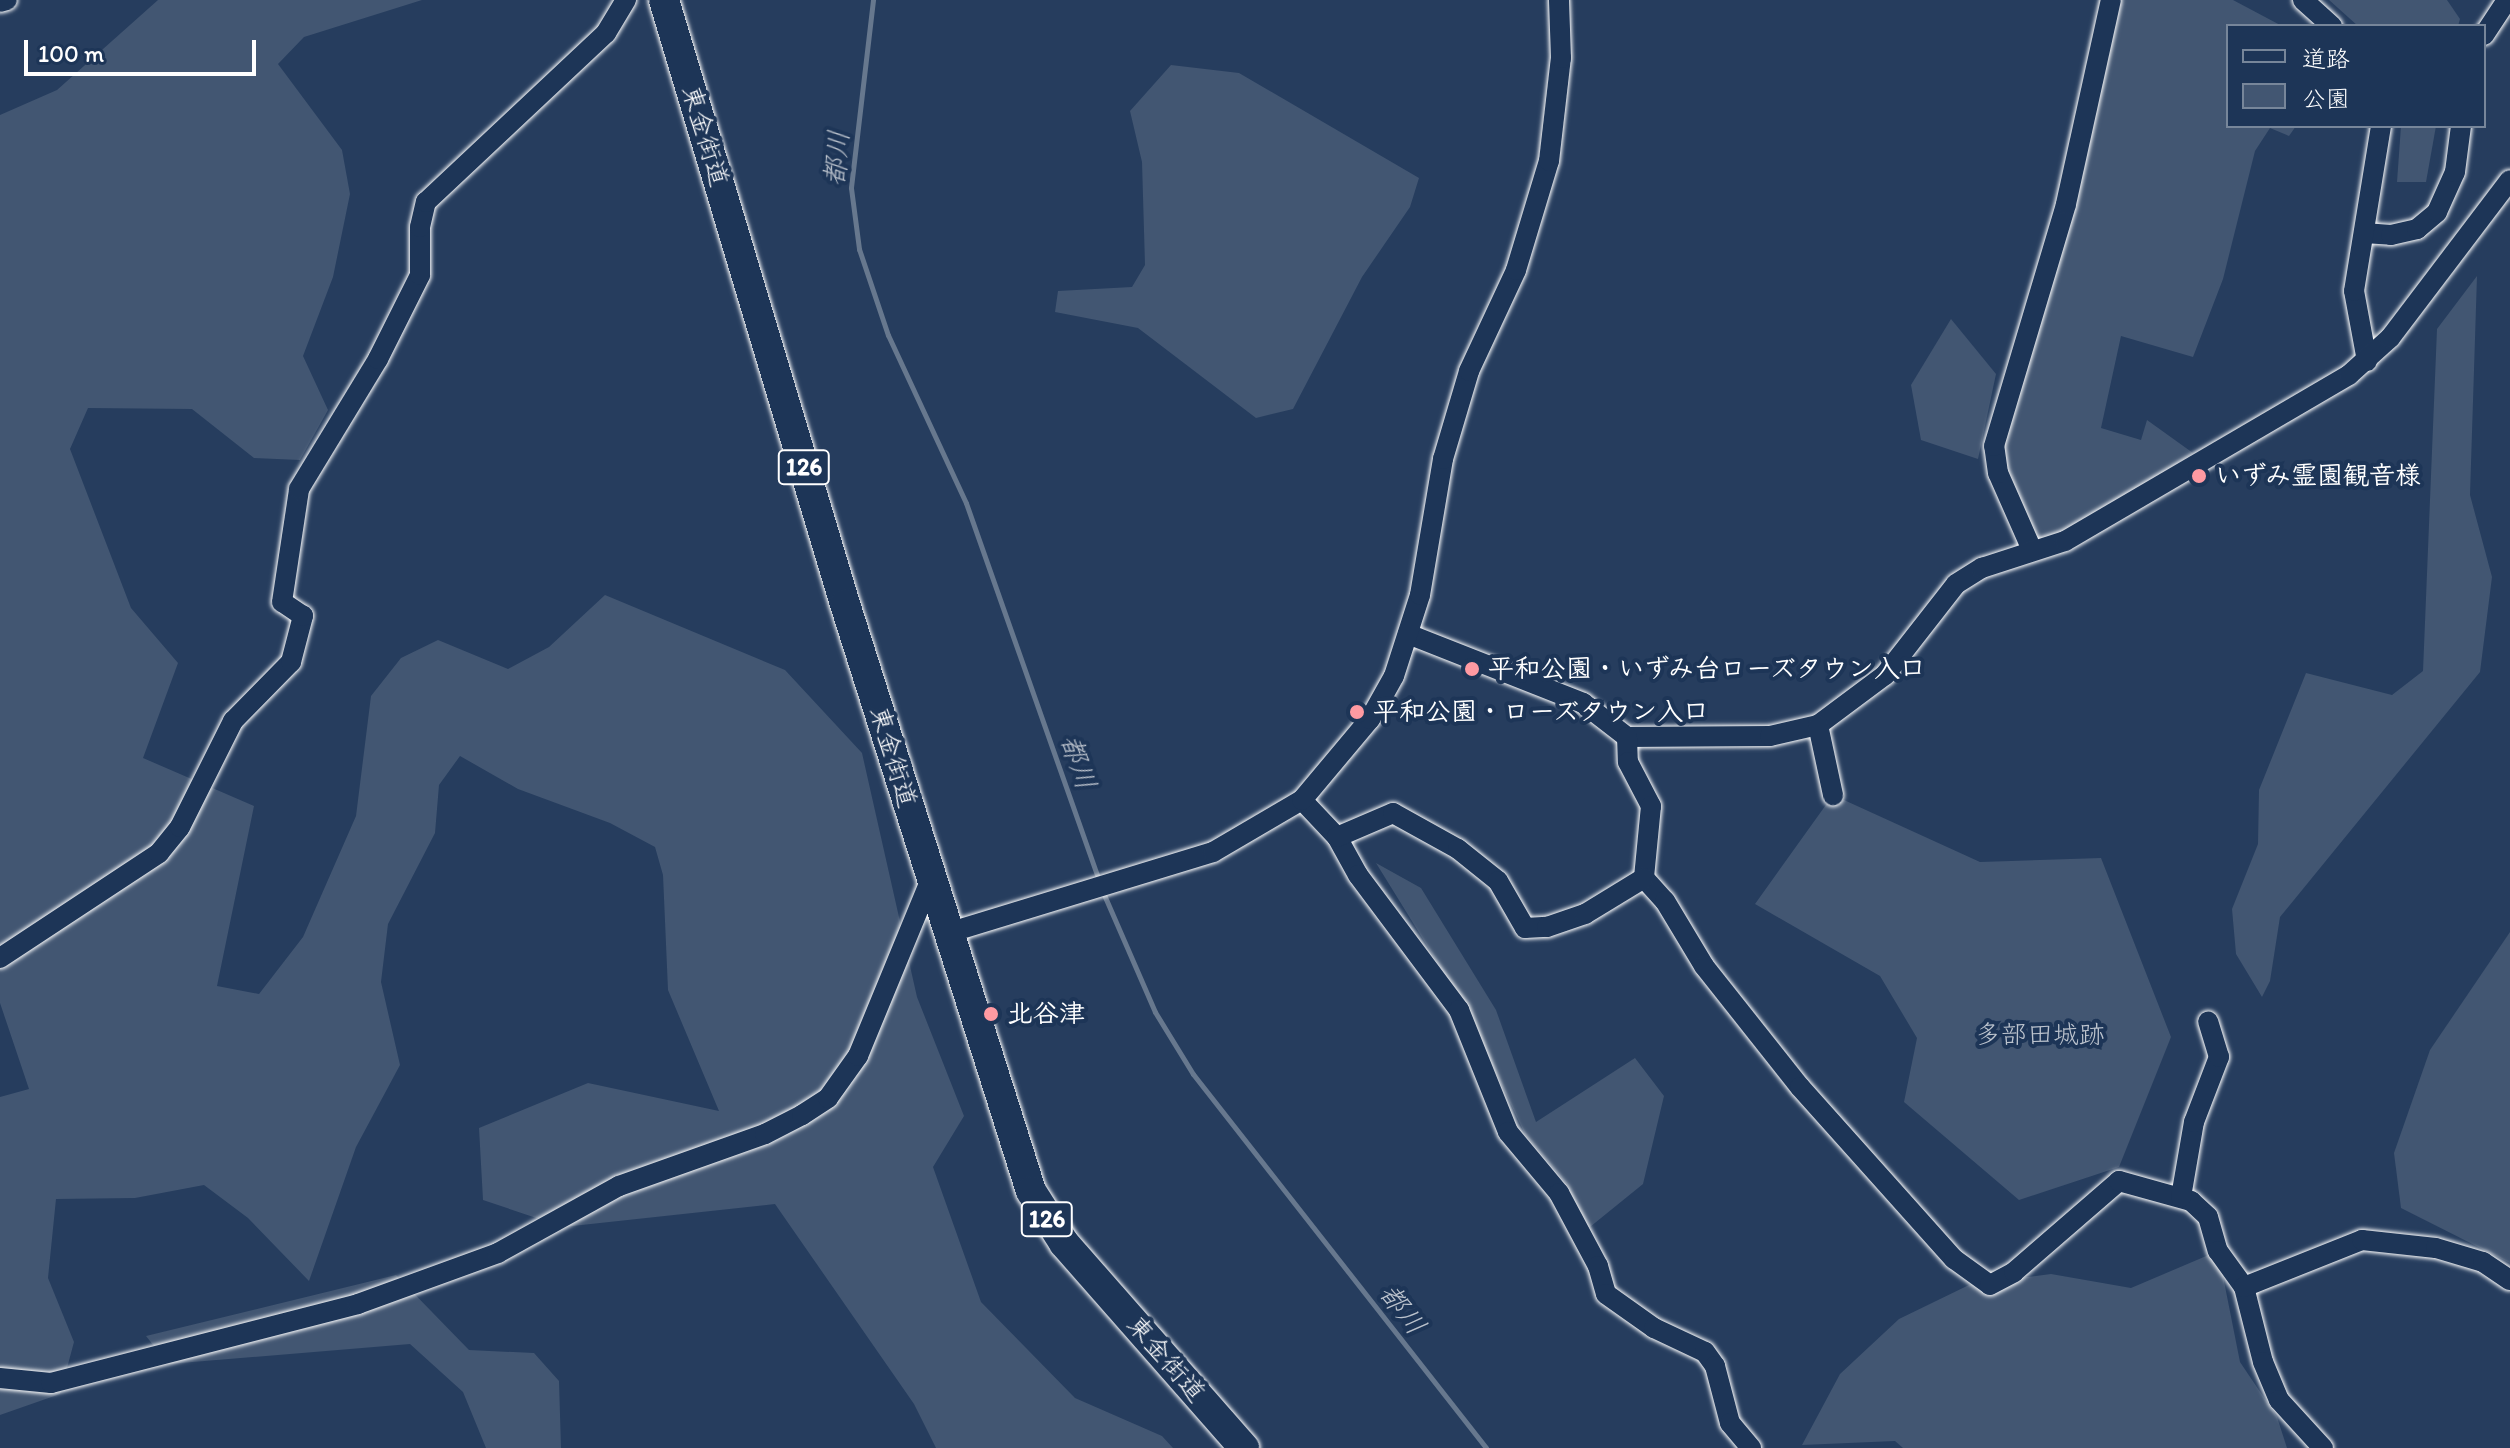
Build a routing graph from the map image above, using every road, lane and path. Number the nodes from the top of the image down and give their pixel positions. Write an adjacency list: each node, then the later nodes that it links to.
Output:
1 (7, 0): 8 (street)
2 (626, 0): 26 (street)
3 (664, 0): 24 (highway, 東金街道 / 126)
4 (1559, 0): 17 (street)
5 (2111, 0): 16 (street)
6 (2303, 0): 9 (street)
7 (2507, 0): 10 (street)
8 (0, 2)
9 (2330, 24)
10 (2486, 32)
11 (2381, 128): 14 (street)
12 (2461, 128): 14 (street)
13 (2510, 180): 15 (street)
14 (2364, 233): 15 (street)
15 (2367, 361): 16 (street)
16 (2032, 550): 18 (street)
17 (1408, 634): 19 (street); 21 (street)
18 (1818, 725): 19 (street); 20 (street)
19 (1627, 737): 23 (street)
20 (1833, 795)
21 (1302, 800): 22 (street); 25 (street)
22 (1337, 837): 23 (street); 33 (street)
23 (1644, 878): 28 (street)
24 (931, 879): 25 (highway, 東金街道 / 126); 31 (street)
25 (948, 933): 32 (highway, 東金街道 / 126)
26 (0, 958)
27 (2208, 1022): 28 (street)
28 (2181, 1197): 30 (street)
29 (2510, 1280): 30 (street)
30 (2244, 1287): 34 (street)
31 (0, 1378)
32 (1244, 1448)
33 (1751, 1448)
34 (2323, 1448)

